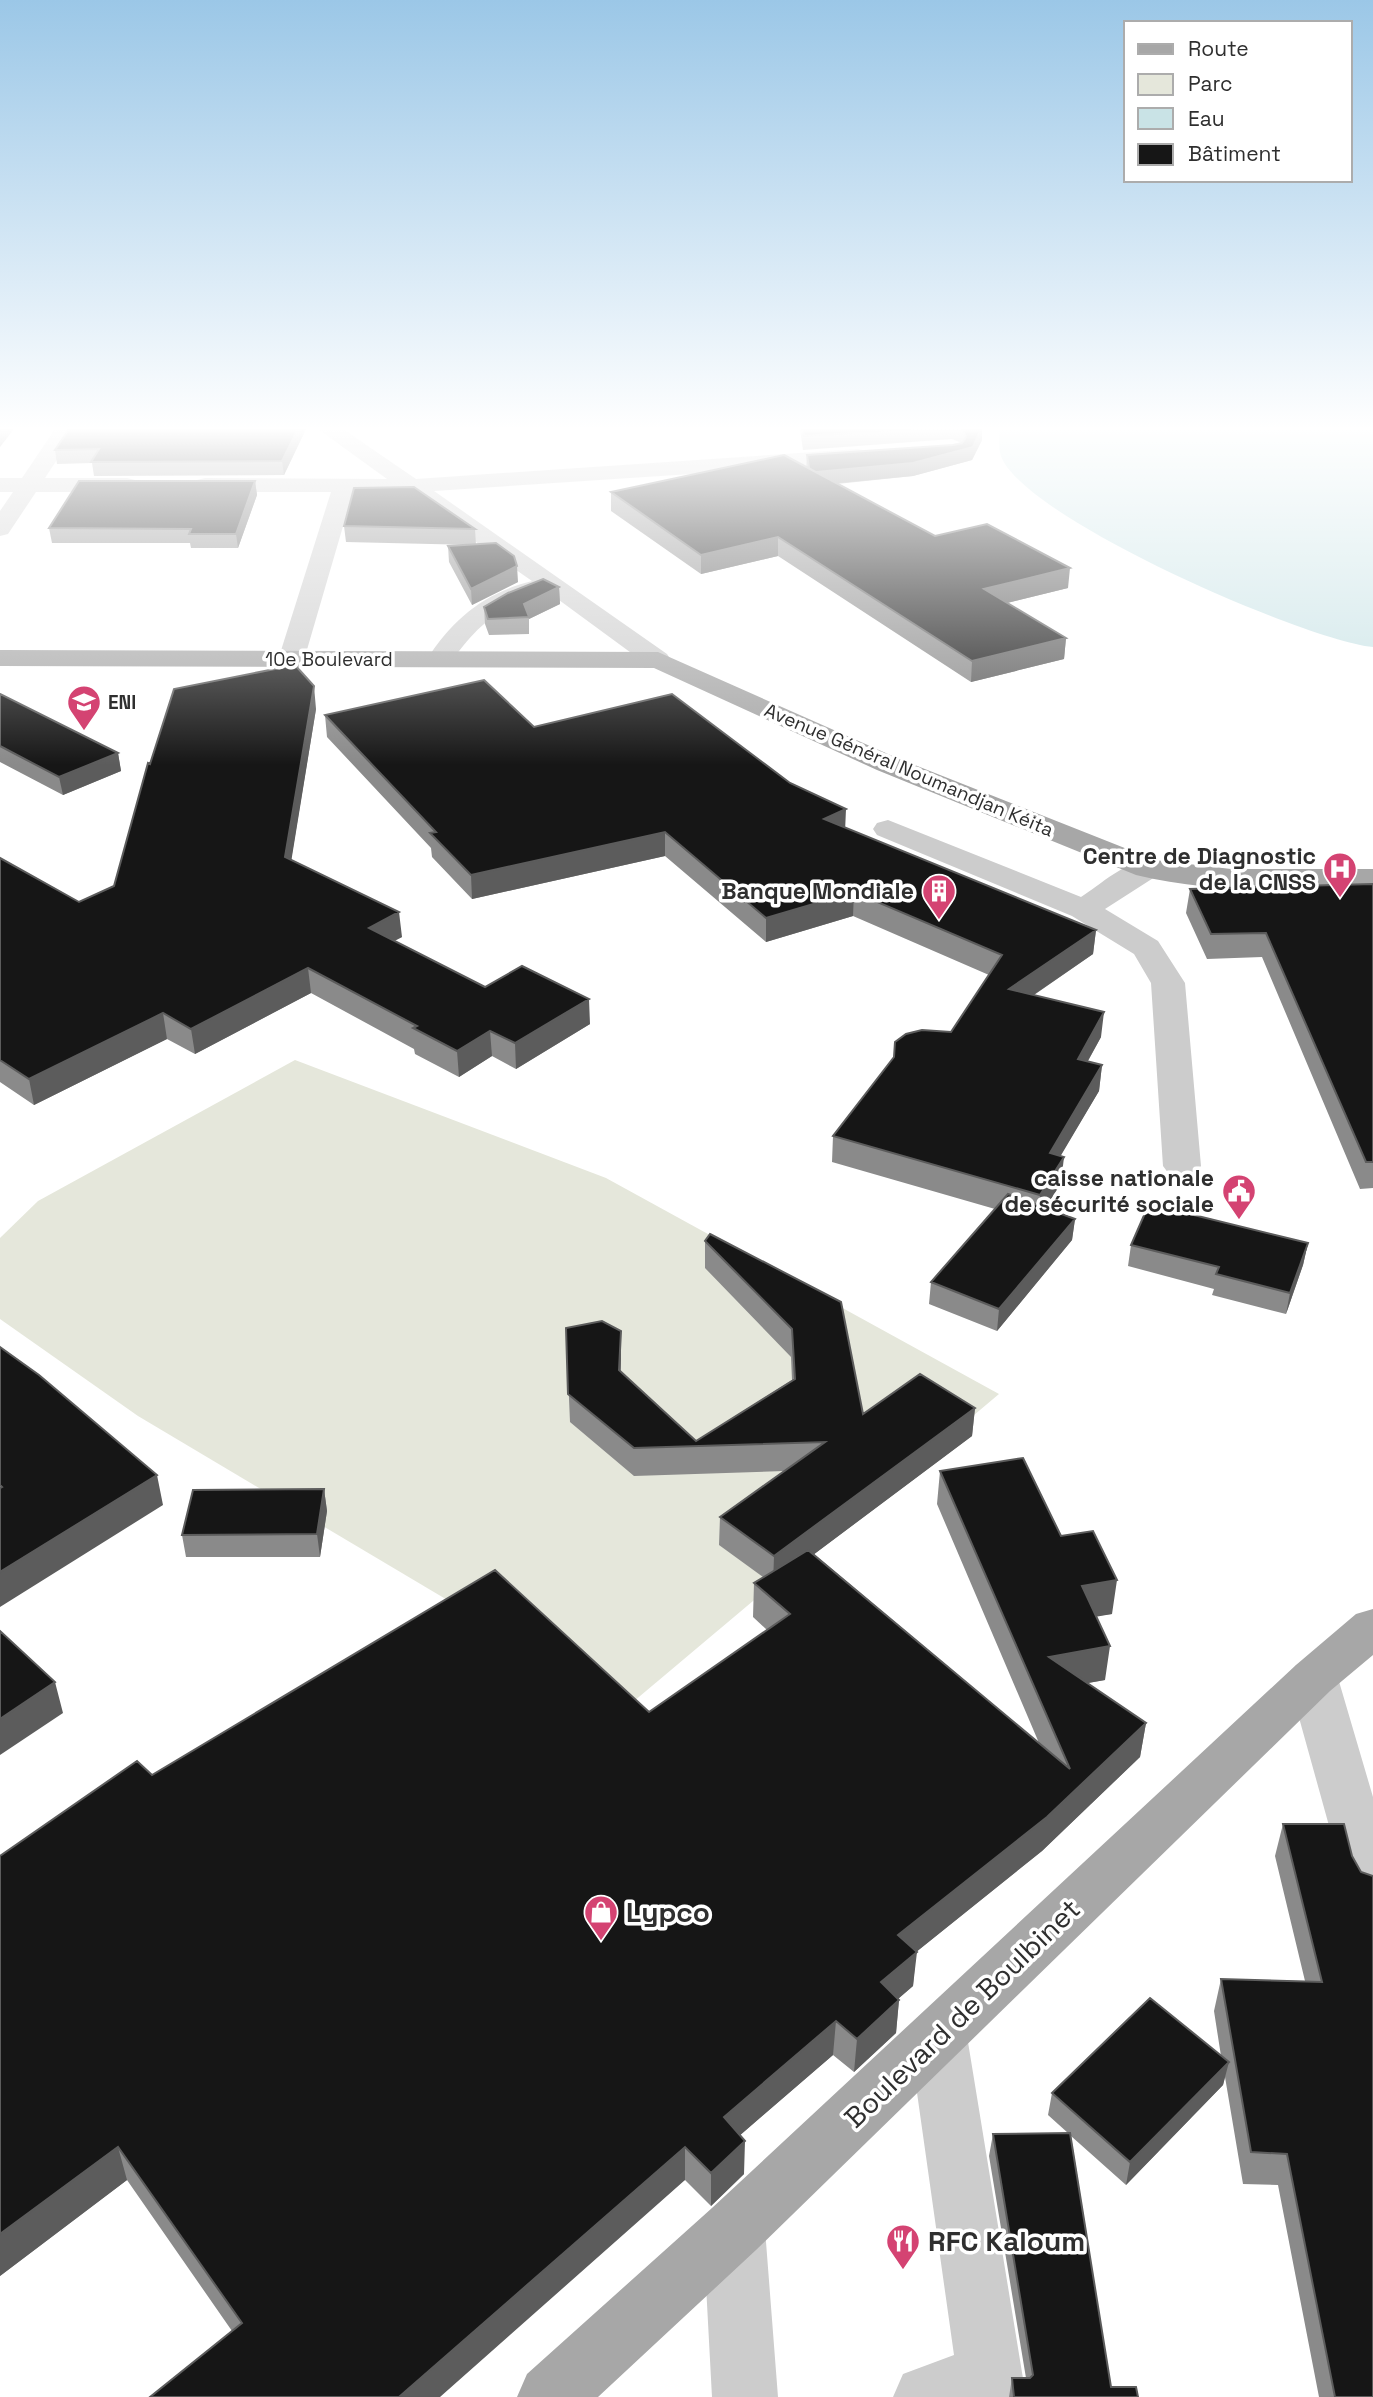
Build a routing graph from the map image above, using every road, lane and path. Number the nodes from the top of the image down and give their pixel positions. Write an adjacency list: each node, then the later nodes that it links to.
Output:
1 (327, 541): 6 (street)
2 (491, 541): 3 (street)
3 (550, 582): 5 (street); 7 (street)
4 (0, 658): 6 (main road, 10e Boulevard)
5 (440, 659): 6 (main road, 10e Boulevard); 7 (main road, 10e Boulevard)
6 (291, 660)
7 (658, 660): 9 (main road, Avenue Général Noumandjan Kéita)
8 (888, 829): 11 (street)
9 (1147, 868): 10 (main road, Avenue Général Noumandjan Kéita); 11 (street)
10 (1373, 878)
11 (1083, 909): 12 (street)
12 (1182, 1166)
13 (1373, 1627): 14 (main road, Boulevard de Boulbinet)
14 (1314, 1678): 15 (street); 16 (main road, Boulevard de Boulbinet)
15 (1373, 1887)
16 (938, 2036): 17 (main road, Boulevard de Boulbinet); 18 (street)
17 (734, 2230): 19 (main road, Boulevard de Boulbinet); 20 (street)
18 (991, 2386): 21 (street)
19 (550, 2397)
20 (745, 2397)
21 (926, 2397)

